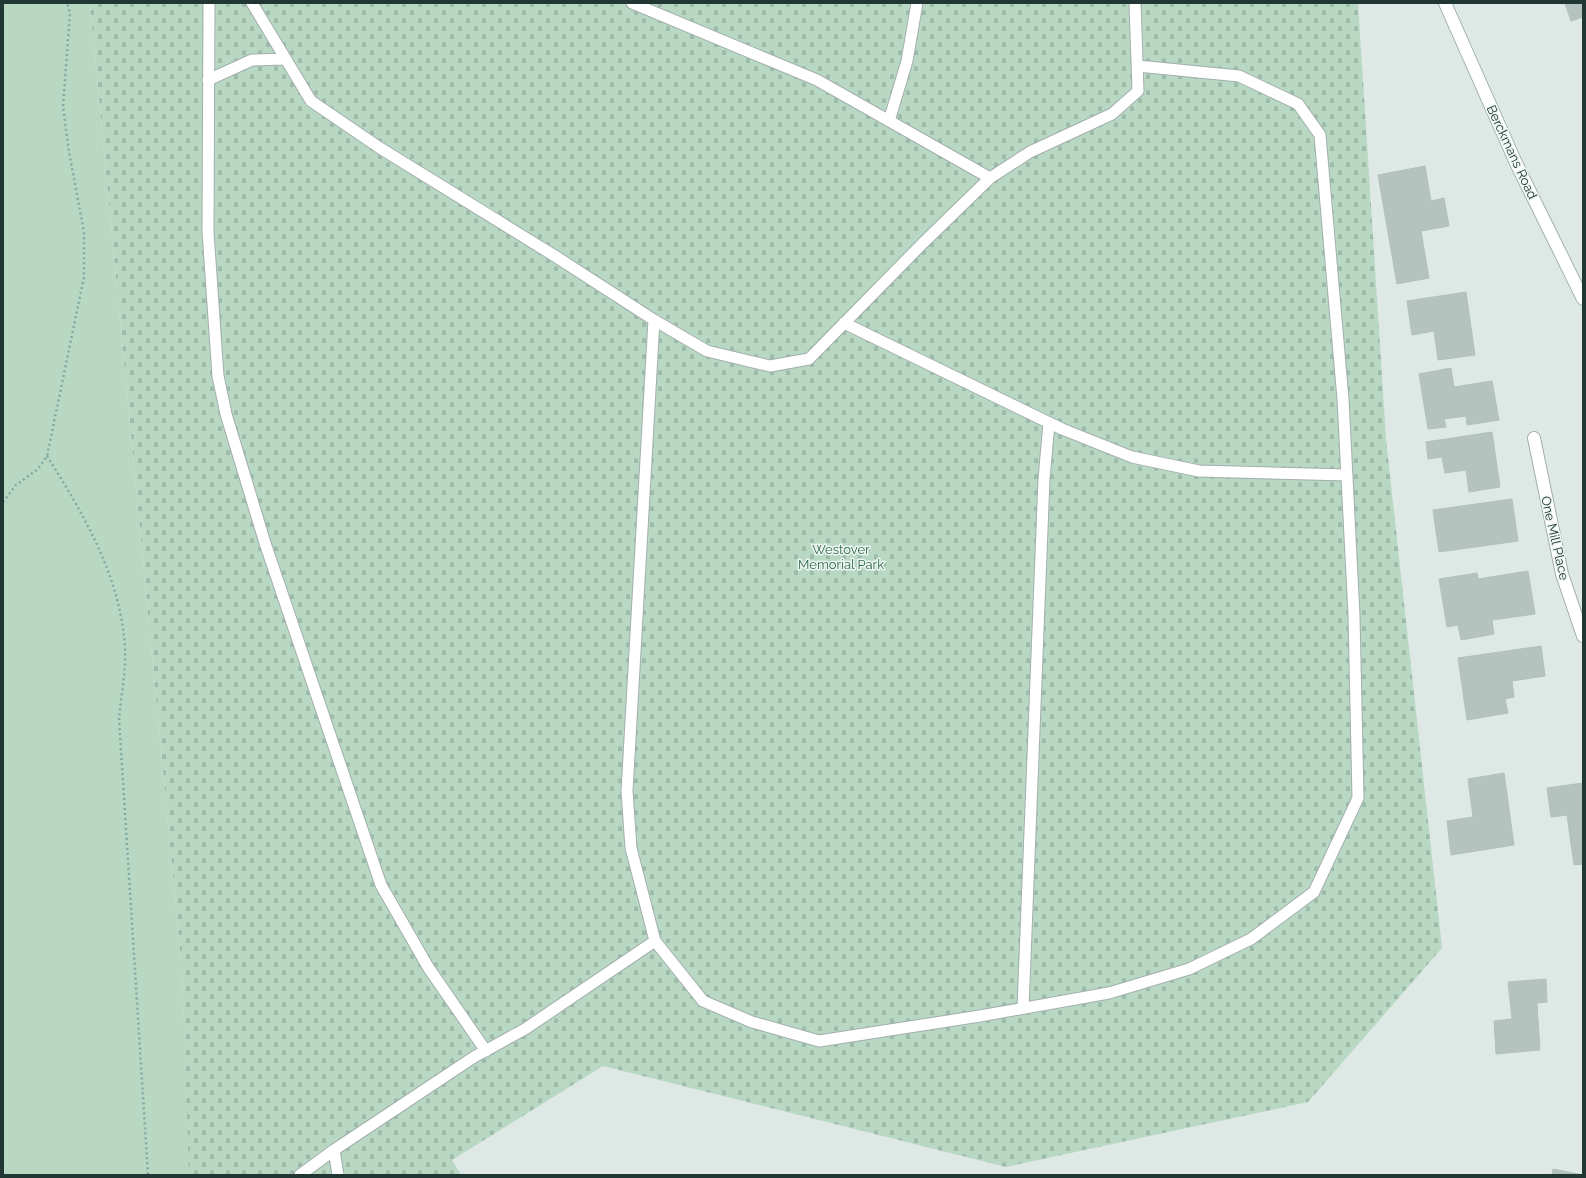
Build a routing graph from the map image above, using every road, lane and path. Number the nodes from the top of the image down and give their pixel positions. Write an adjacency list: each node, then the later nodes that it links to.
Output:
1 (67, 3): 18 (path)
2 (209, 3): 10 (lane)
3 (252, 3): 8 (lane)
4 (918, 3): 11 (lane)
5 (1135, 3): 9 (lane)
6 (1445, 3): 13 (main road, Berckmans Road)
7 (637, 4): 11 (lane)
8 (285, 59): 10 (lane); 14 (lane)
9 (1138, 66): 12 (lane); 19 (lane)
10 (208, 80): 24 (lane)
11 (889, 121): 12 (lane)
12 (990, 178): 15 (lane)
13 (1583, 298)
14 (654, 320): 15 (lane); 22 (lane)
15 (844, 323): 16 (lane)
16 (1049, 423): 19 (lane); 23 (lane)
17 (1534, 438): 21 (main road, One Mill Place)
18 (47, 456): 20 (path); 26 (path)
19 (1347, 475): 23 (lane)
20 (3, 502)
21 (1583, 636)
22 (655, 941): 23 (lane); 24 (lane)
23 (1023, 1008)
24 (486, 1051): 25 (lane)
25 (334, 1150): 27 (lane); 28 (lane)
26 (148, 1175)
27 (300, 1175)
28 (338, 1175)

